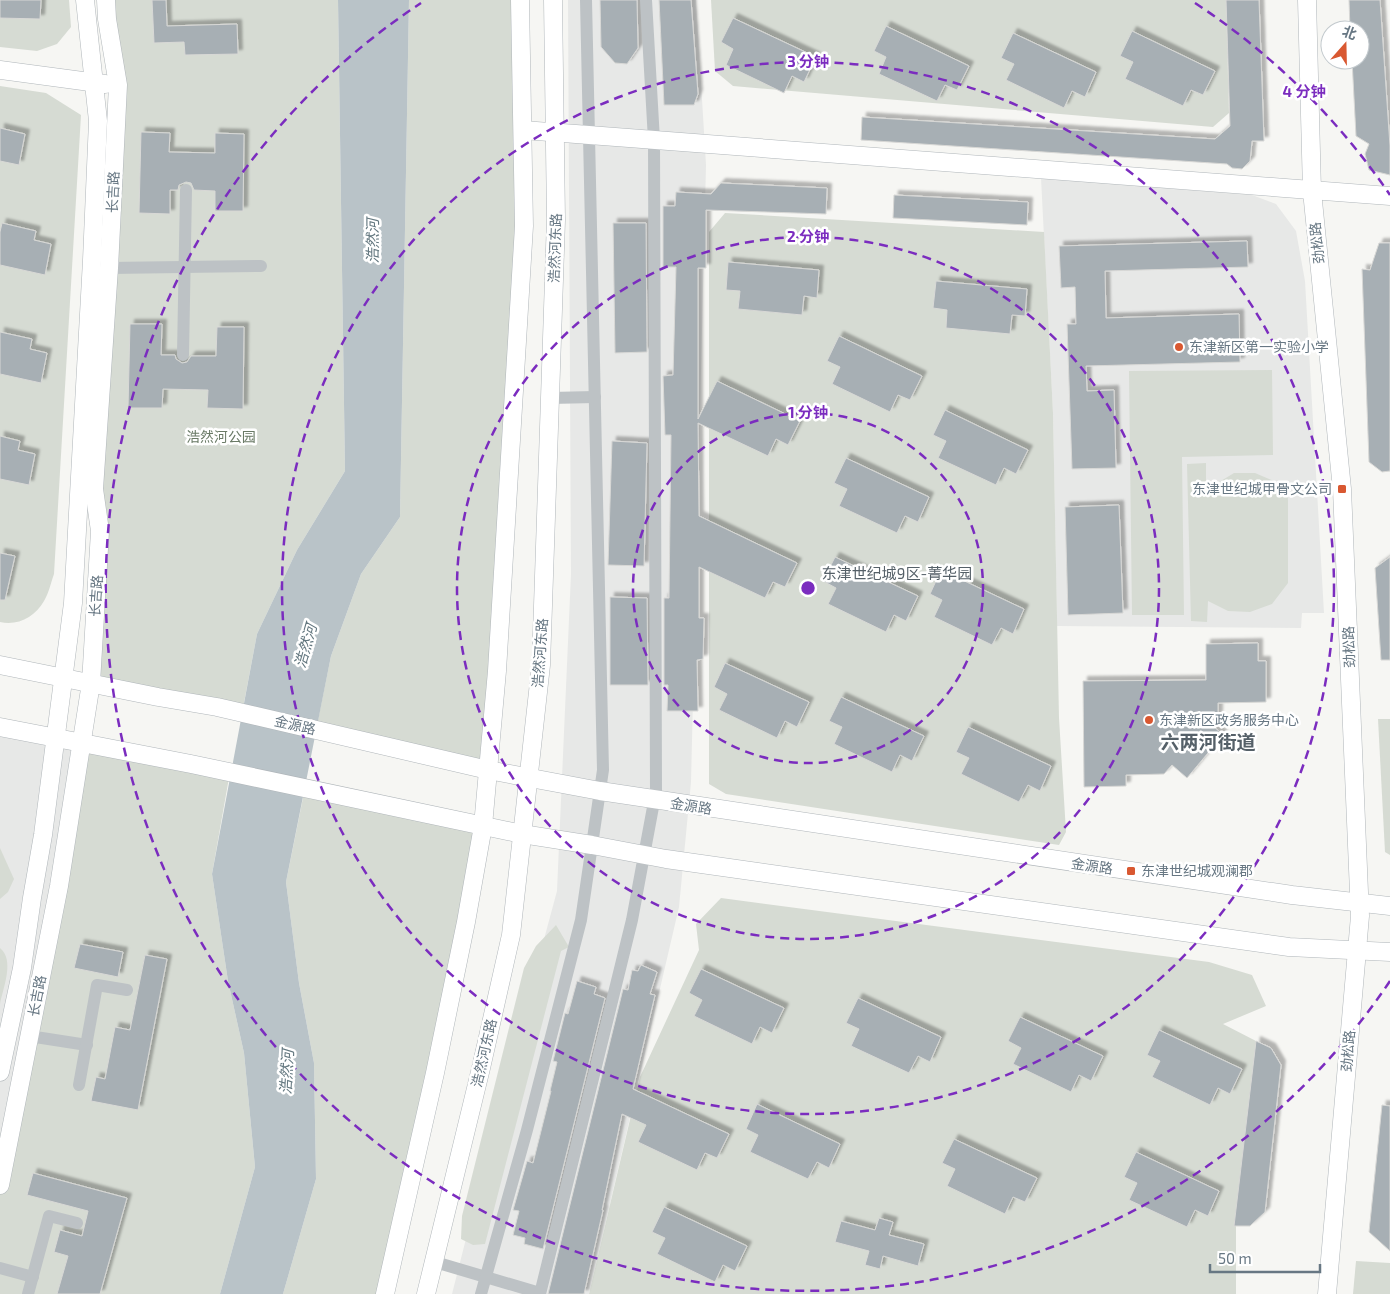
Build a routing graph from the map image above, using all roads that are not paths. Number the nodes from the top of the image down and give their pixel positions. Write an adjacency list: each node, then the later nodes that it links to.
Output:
1 (86, 0): 9 (main road, 长吉路)
2 (106, 0): 10 (main road, 长吉路)
3 (520, 0): 11 (main road)
4 (553, 0): 12 (main road, 浩然河东路)
5 (586, 0): 13 (street)
6 (646, 0): 14 (street)
7 (1307, 0): 16 (main road, 劲松路)
8 (0, 70): 9 (main road)
9 (95, 82): 10 (main road); 25 (main road, 长吉路)
10 (118, 85): 20 (main road, 长吉路)
11 (522, 130): 12 (main road); 30 (main road)
12 (555, 132): 13 (main road); 23 (main road, 浩然河东路)
13 (589, 135): 14 (main road); 22 (street)
14 (654, 140): 16 (main road); 33 (street)
15 (186, 190): 19 (street)
16 (1312, 191): 17 (main road); 38 (main road, 劲松路)
17 (1390, 196)
18 (261, 266): 19 (street)
19 (185, 267): 20 (street); 21 (street)
20 (109, 268): 26 (main road, 长吉路)
21 (183, 356)
22 (595, 397): 23 (street); 32 (street)
23 (550, 398): 31 (main road, 浩然河东路)
24 (0, 666): 25 (main road, 金源路)
25 (63, 678): 26 (main road, 金源路); 28 (main road, 长吉路)
26 (91, 683): 29 (main road, 长吉路); 30 (main road, 金源路)
27 (0, 726): 28 (main road)
28 (55, 737): 29 (main road); 45 (main road, 长吉路)
29 (82, 742): 34 (main road); 43 (main road, 长吉路)
30 (488, 770): 31 (main road, 金源路); 34 (main road)
31 (528, 777): 32 (main road, 金源路); 35 (main road, 浩然河东路)
32 (600, 791): 33 (main road, 金源路); 36 (street)
33 (654, 800): 37 (street); 38 (main road, 金源路)
34 (483, 826): 35 (main road); 54 (main road)
35 (522, 834): 36 (main road); 49 (main road, 浩然河东路)
36 (592, 845): 37 (main road); 52 (street)
37 (644, 855): 40 (main road); 57 (street)
38 (1359, 903): 39 (main road, 金源路); 40 (main road, 劲松路)
39 (1390, 906)
40 (1357, 950): 41 (main road); 58 (main road, 劲松路)
41 (1390, 952)
42 (127, 990): 44 (street)
43 (29, 1036): 44 (street); 47 (main road, 长吉路)
44 (87, 1045): 46 (street)
45 (0, 1072)
46 (79, 1085)
47 (0, 1185)
48 (77, 1223): 51 (street)
49 (435, 1262): 52 (street); 55 (main road, 浩然河东路)
50 (0, 1268): 51 (street)
51 (33, 1277): 53 (street)
52 (486, 1277): 56 (street); 57 (street)
53 (28, 1294)
54 (385, 1294)
55 (426, 1294)
56 (481, 1294)
57 (540, 1294)
58 (1327, 1294)

